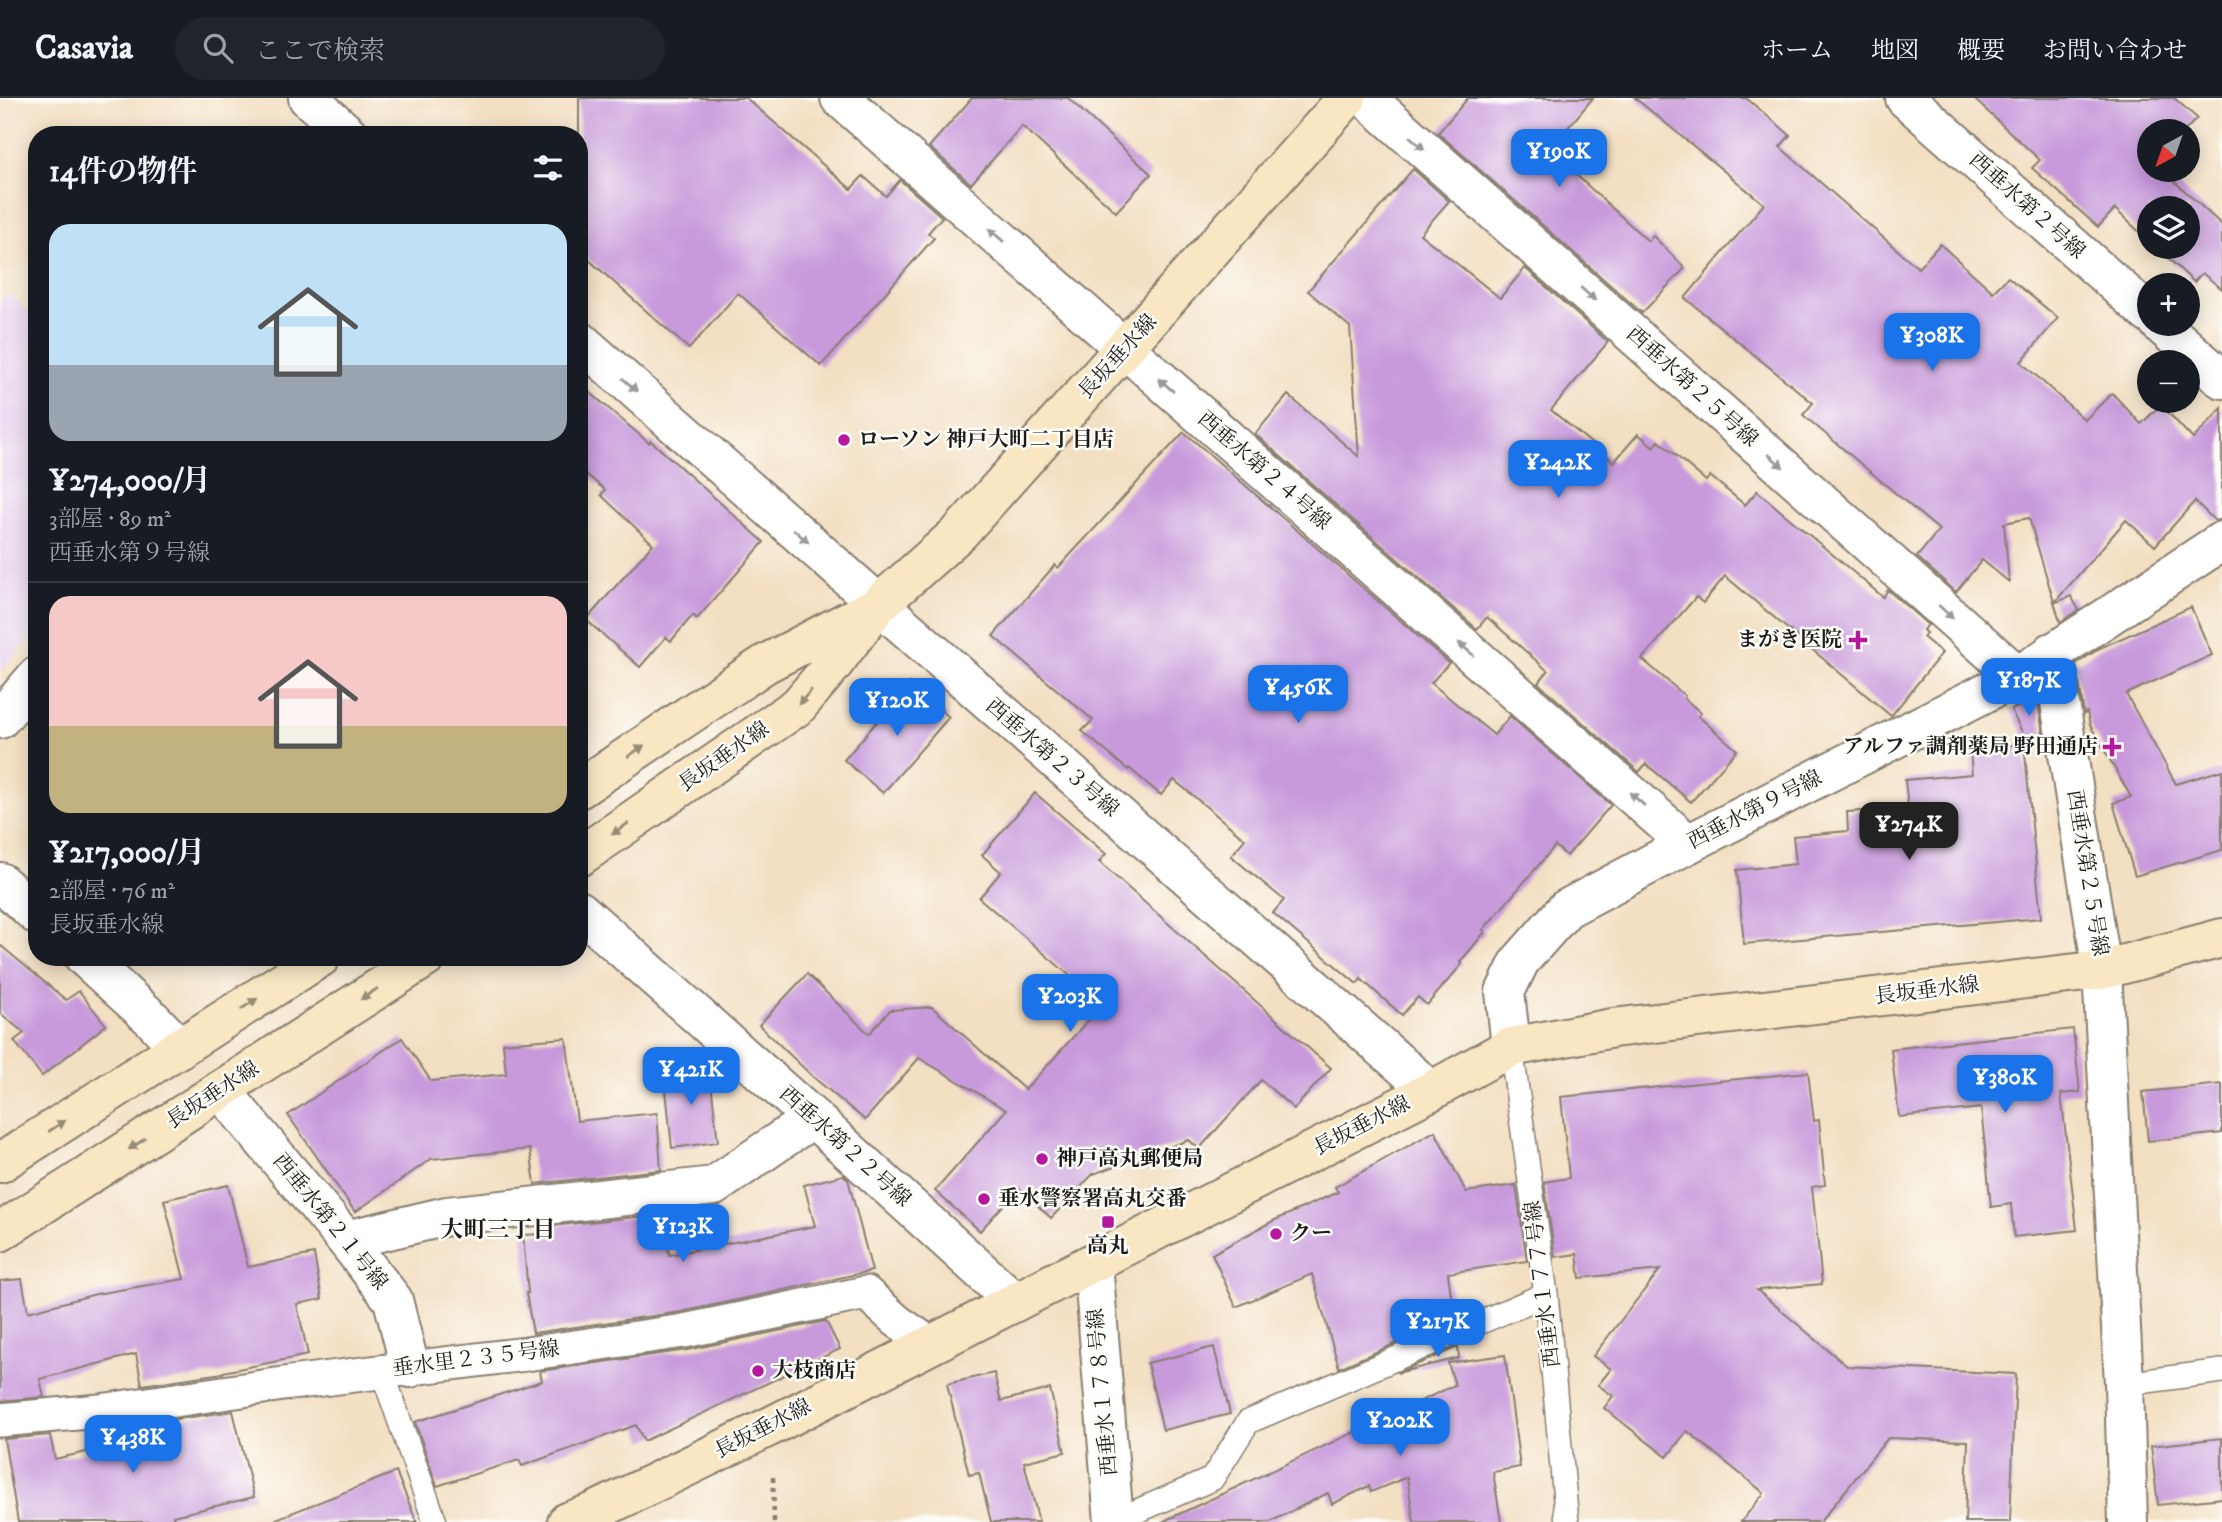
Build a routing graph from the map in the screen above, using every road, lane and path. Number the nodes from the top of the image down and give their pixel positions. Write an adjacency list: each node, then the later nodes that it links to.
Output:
1 (308, 98): 6 (street)
2 (840, 98): 10 (street, 西垂水第２４号線, one-way to 2)
3 (1347, 98): 10 (main road, 長坂垂水線)
4 (1366, 98): 15 (street, 西垂水第２５号線, one-way to 15)
5 (1905, 98): 7 (street, 西垂水第２号線)
6 (339, 126)
7 (2137, 303)
8 (2174, 336): 11 (street)
9 (588, 348): 13 (street, 西垂水第２３号線, one-way to 13)
10 (1125, 349): 13 (main road, 長坂垂水線); 19 (street, 西垂水第２４号線, one-way to 10)
11 (2222, 379)
12 (2222, 541): 14 (street, 西垂水第９号線)
13 (878, 605): 18 (main road, 長坂垂水線, one-way to 13); 20 (main road, 長坂垂水線, one-way to 20); 32 (street, 西垂水第２３号線)
14 (2052, 652): 15 (street, 西垂水第９号線); 28 (street, 西垂水第２５号線)
15 (2018, 676): 19 (street, 西垂水第９号線)
16 (28, 686): 17 (street)
17 (0, 719)
18 (588, 783)
19 (1688, 844): 29 (street, 西垂水第９号線)
20 (588, 852)
21 (0, 882): 22 (street)
22 (28, 907)
23 (588, 918): 33 (street, 西垂水第２２号線)
24 (2222, 938): 28 (main road, 長坂垂水線)
25 (94, 966): 30 (street)
26 (307, 966): 30 (main road, one-way to 26)
27 (413, 966): 31 (main road, 長坂垂水線, one-way to 31)
28 (2102, 970): 29 (main road, 長坂垂水線); 43 (street, 西垂水第２５号線)
29 (1511, 1047): 32 (main road, 長坂垂水線); 38 (lane, 西垂水１７７号線)
30 (180, 1048): 34 (main road, one-way to 30)
31 (221, 1090): 35 (main road, 長坂垂水線, one-way to 35); 36 (street, 西垂水第２１号線)
32 (1431, 1091): 37 (main road, 長坂垂水線)
33 (813, 1118): 36 (street); 39 (street, 西垂水第２２号線)
34 (0, 1163)
35 (0, 1232)
36 (346, 1240): 41 (street, 西垂水第２１号線)
37 (1093, 1263): 39 (main road, 長坂垂水線); 49 (street, 西垂水１７８号線)
38 (1546, 1294): 49 (lane); 50 (lane, 西垂水１７７号線)
39 (1015, 1303): 40 (main road, 長坂垂水線)
40 (932, 1345): 41 (street, 垂水里２３５号線); 47 (main road, 長坂垂水線)
41 (396, 1369): 44 (street, 垂水里２３５号線); 46 (lane)
42 (2222, 1371): 43 (lane)
43 (2124, 1384): 51 (street, 西垂水第２５号線)
44 (0, 1420)
45 (773, 1467): 48 (path)
46 (435, 1522)
47 (567, 1522)
48 (774, 1522)
49 (1114, 1522)
50 (1567, 1522)
51 (2128, 1522)

